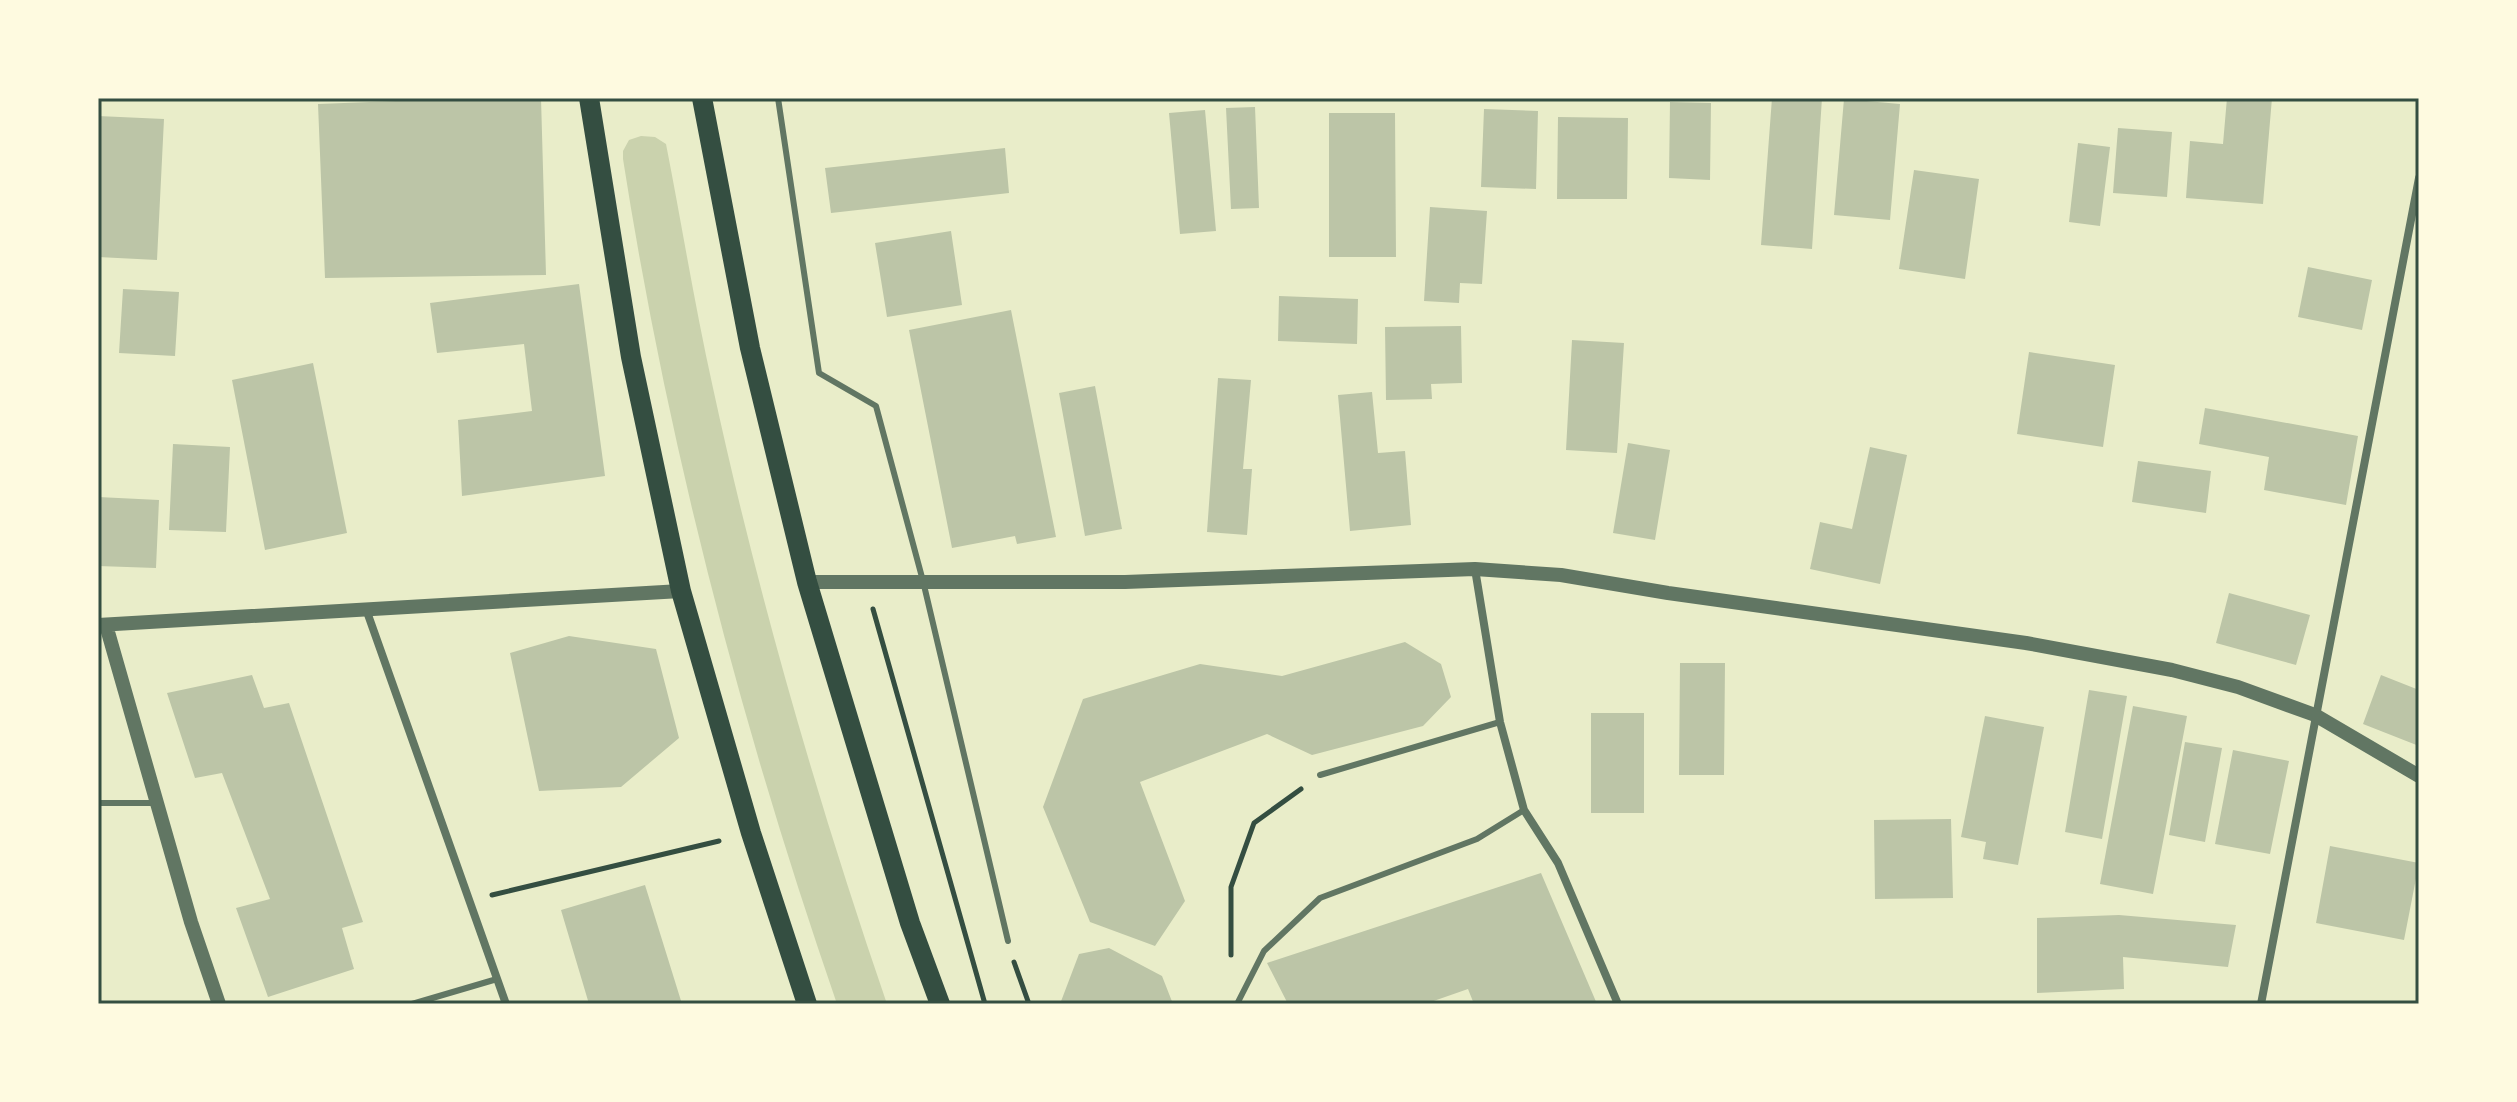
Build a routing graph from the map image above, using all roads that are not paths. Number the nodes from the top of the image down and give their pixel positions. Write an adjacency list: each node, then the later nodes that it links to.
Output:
1 (589, 98): 8 (main road)
2 (702, 98): 7 (main road)
3 (778, 98): 6 (lane)
4 (2419, 178): 11 (street)
5 (1475, 569): 6 (street); 11 (street); 12 (street)
6 (923, 581): 7 (street); 18 (lane)
7 (807, 582): 24 (main road)
8 (681, 591): 9 (street); 23 (main road)
9 (366, 609): 10 (street); 19 (street)
10 (102, 625): 16 (street)
11 (2315, 715): 14 (street); 27 (street)
12 (1500, 722): 13 (lane); 17 (street)
13 (1320, 775)
14 (2419, 776)
15 (98, 803): 16 (lane)
16 (156, 803): 20 (street)
17 (1524, 810): 25 (lane); 26 (street)
18 (1008, 941)
19 (497, 979): 21 (lane); 22 (street)
20 (219, 1004)
21 (412, 1004)
22 (506, 1004)
23 (807, 1004)
24 (940, 1004)
25 (1237, 1004)
26 (1618, 1004)
27 (2261, 1004)

